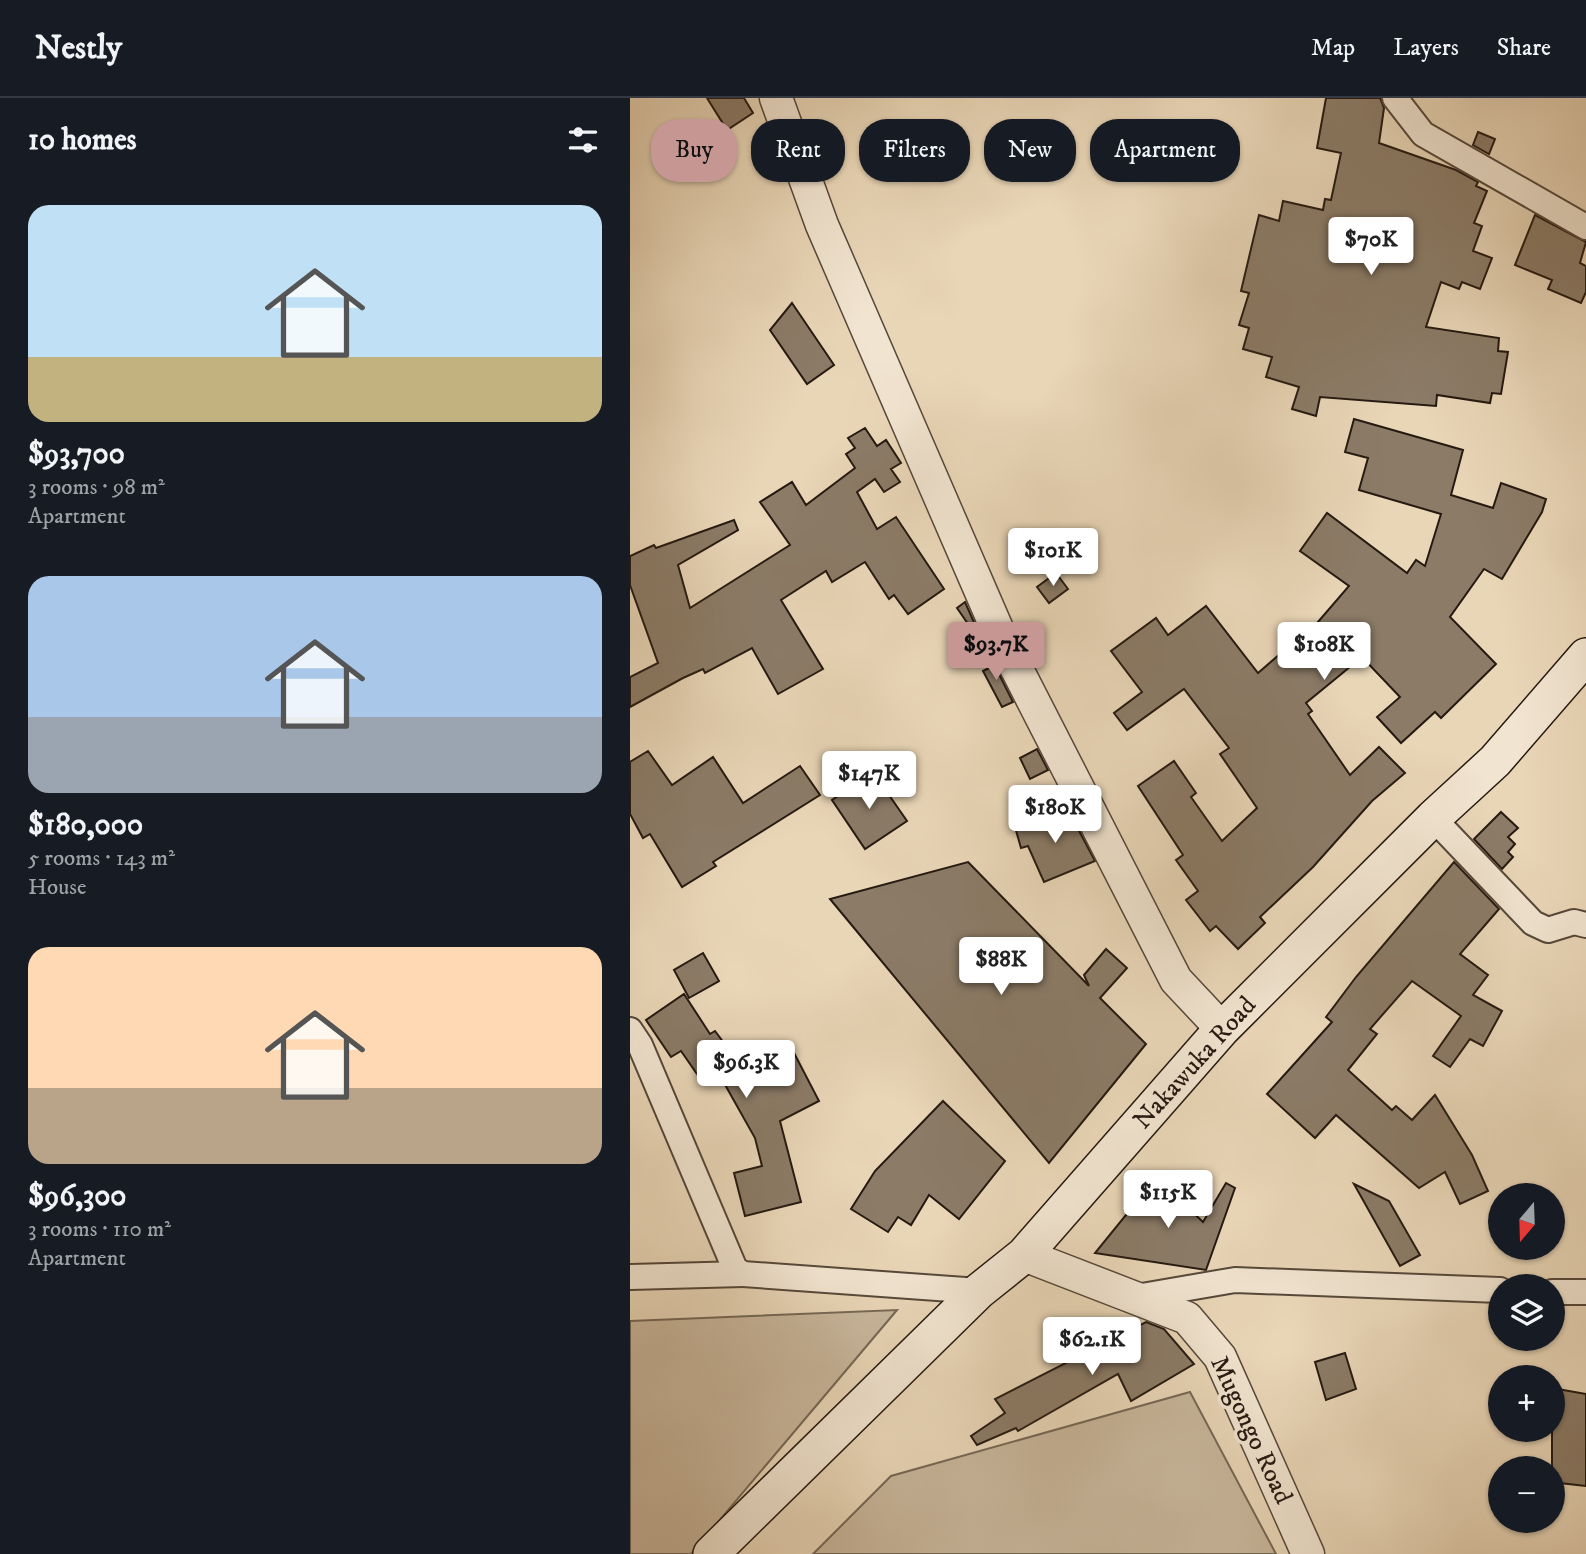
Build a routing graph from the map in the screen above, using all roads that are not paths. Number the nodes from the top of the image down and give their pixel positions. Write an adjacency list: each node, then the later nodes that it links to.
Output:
1 (776, 98): 7 (street)
2 (1395, 98): 3 (street)
3 (1586, 227)
4 (1586, 656): 5 (main road, Nakawuka Road)
5 (1433, 818): 6 (street); 7 (main road, Nakawuka Road)
6 (1586, 925)
7 (1222, 1029): 9 (main road, Nakawuka Road)
8 (630, 1030): 10 (street)
9 (1024, 1255): 13 (main road, Nakawuka Road); 16 (street, Mugongo Road)
10 (743, 1274): 11 (street); 13 (street)
11 (630, 1276)
12 (1488, 1290): 16 (street)
13 (979, 1292): 17 (main road, Nakawuka Road)
14 (1565, 1292): 15 (street)
15 (1586, 1292)
16 (1136, 1297): 18 (street, Mugongo Road)
17 (710, 1554)
18 (1308, 1554)

